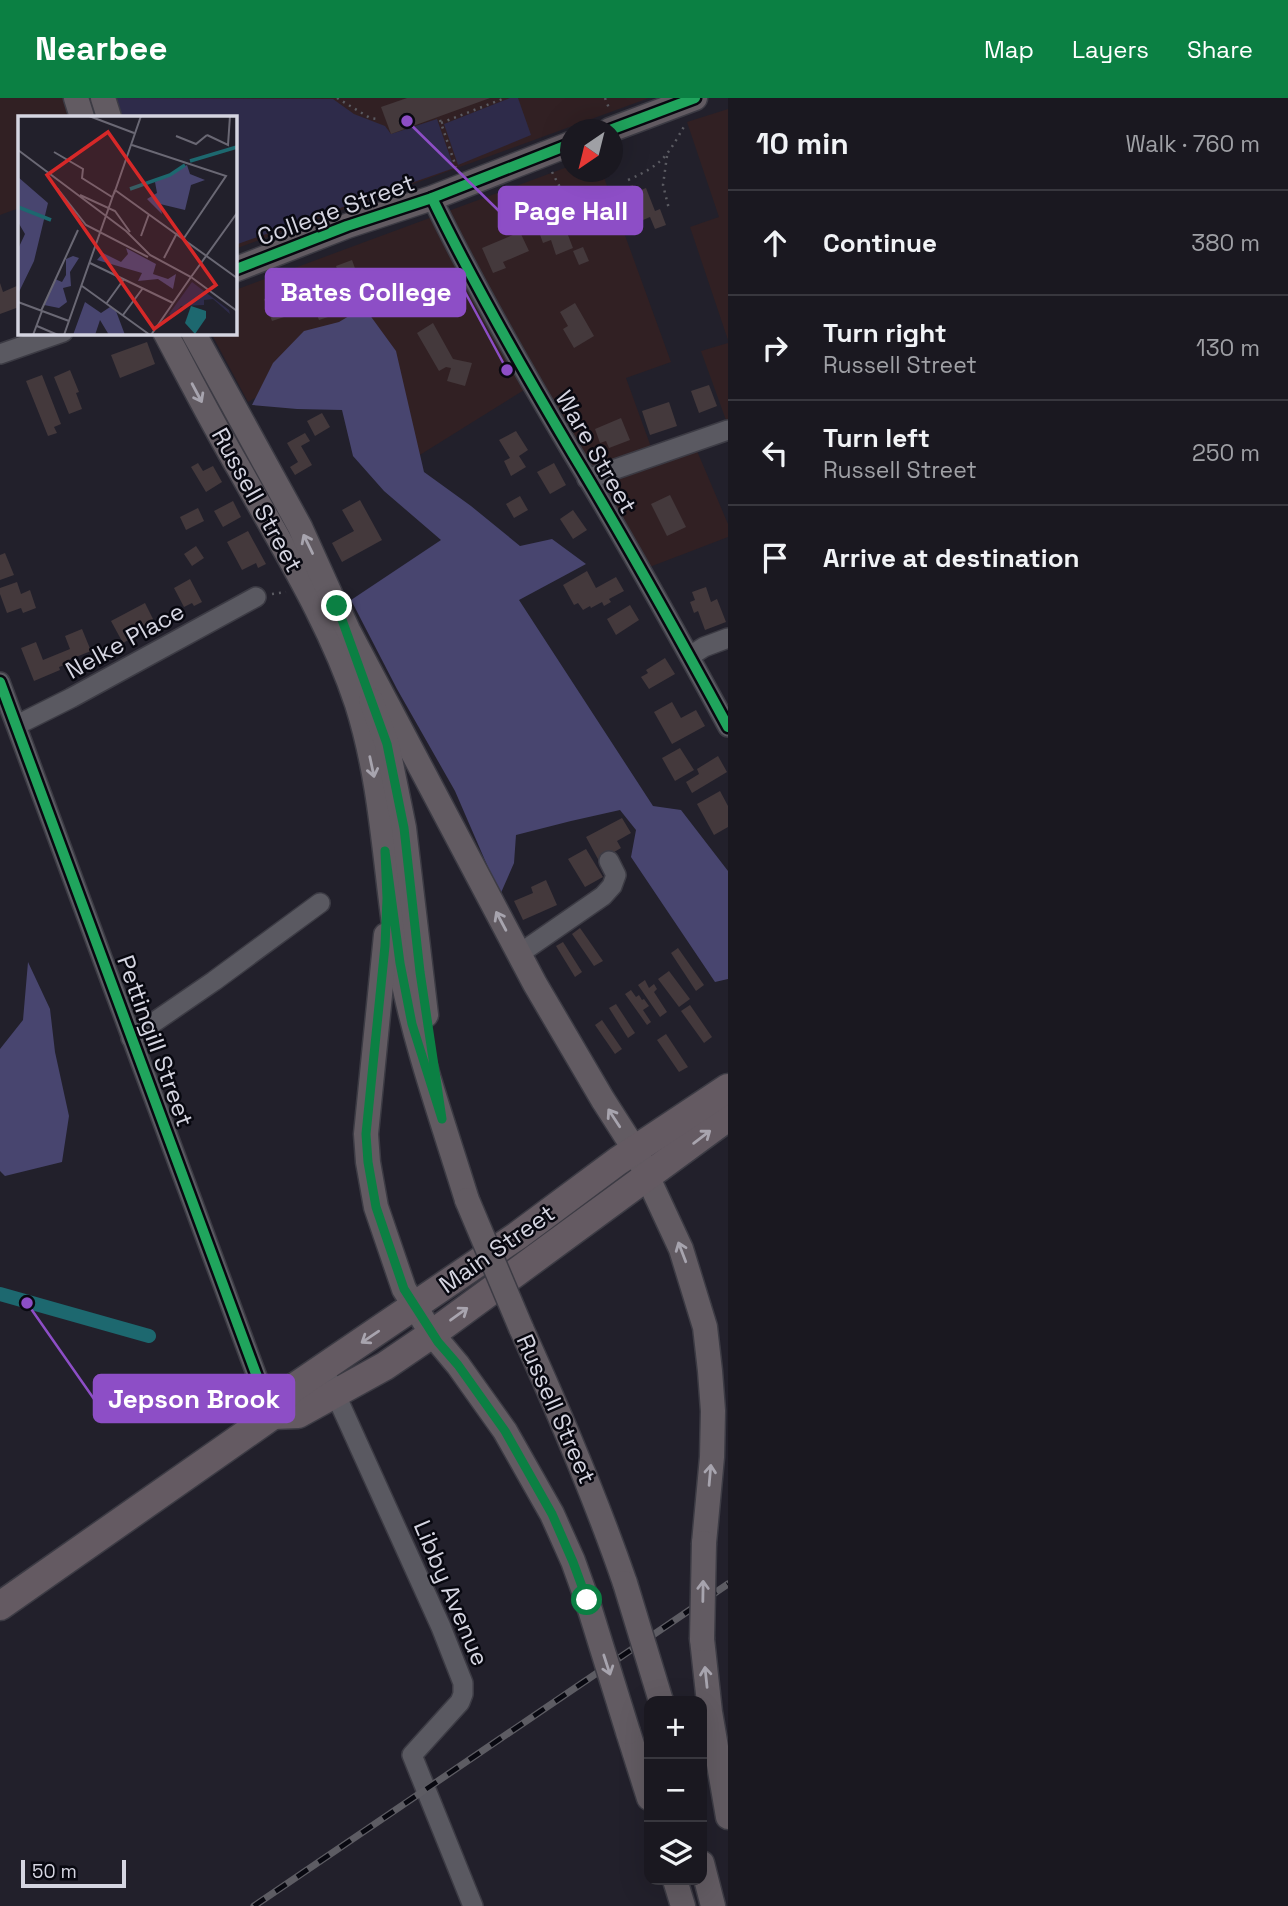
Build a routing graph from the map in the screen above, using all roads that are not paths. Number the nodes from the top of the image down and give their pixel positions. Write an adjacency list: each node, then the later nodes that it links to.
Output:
1 (76, 98): 4 (main road)
2 (103, 98): 5 (main road)
3 (691, 109): 6 (main road)
4 (82, 116)
5 (109, 116)
6 (623, 120)
7 (560, 148): 8 (main road, College Street)
8 (432, 198): 9 (main road, College Street); 15 (street, Ware Street)
9 (236, 269)
10 (57, 334): 13 (street)
11 (166, 334): 23 (main road, Russell Street, one-way to 23)
12 (194, 334): 17 (main road, Russell Street, one-way to 12)
13 (0, 354)
14 (728, 430): 15 (street)
15 (587, 479): 19 (street, Ware Street)
16 (256, 597): 21 (street, Nelke Place)
17 (337, 606): 26 (main road, one-way to 17); 30 (main road, Russell Street)
18 (728, 638): 19 (street)
19 (690, 656): 22 (street, Ware Street)
20 (0, 682): 21 (street, Pettingill Street)
21 (17, 725): 27 (street, Pettingill Street)
22 (728, 726)
23 (385, 851): 30 (main road, Russell Street); 33 (main road)
24 (609, 862): 26 (street)
25 (320, 903): 27 (street)
26 (519, 954): 31 (main road, one-way to 26)
27 (131, 1038): 37 (street, Pettingill Street)
28 (728, 1088): 31 (highway, Main Street)
29 (728, 1117): 32 (highway, Main Street, one-way to 29)
30 (442, 1119): 39 (main road, Russell Street, bridge)
31 (635, 1150): 32 (main road); 33 (highway, Main Street)
32 (649, 1177): 34 (highway, Main Street, one-way to 32); 41 (main road, one-way to 32, bridge)
33 (415, 1307): 34 (main road); 35 (highway, Main Street, one-way to 35)
34 (432, 1334): 36 (highway, Main Street); 40 (main road, one-way to 40, bridge)
35 (325, 1368): 36 (street, Libby Avenue); 37 (highway, Main Street)
36 (335, 1395): 37 (highway, Main Street); 44 (street, Libby Avenue)
37 (273, 1415): 38 (highway, Main Street)
38 (0, 1606)
39 (659, 1696)
40 (644, 1782)
41 (728, 1816)
42 (707, 1883): 46 (main road)
43 (677, 1885): 45 (main road)
44 (473, 1906)
45 (683, 1906)
46 (713, 1906)

